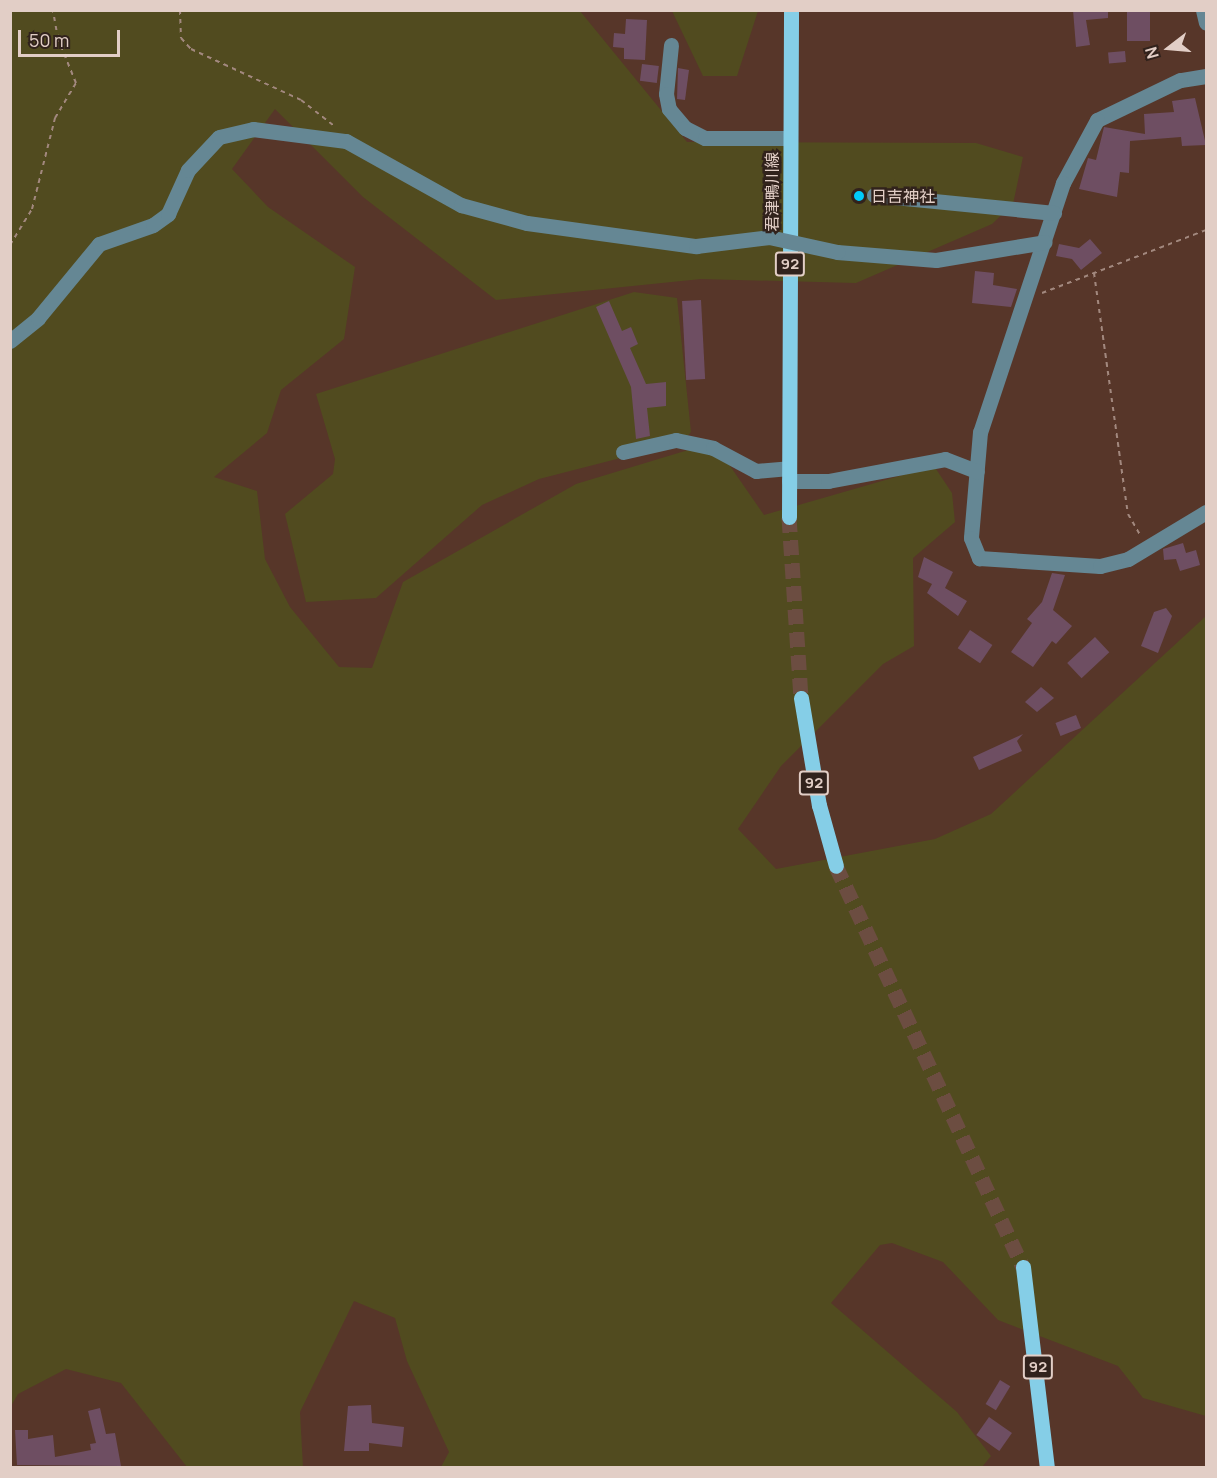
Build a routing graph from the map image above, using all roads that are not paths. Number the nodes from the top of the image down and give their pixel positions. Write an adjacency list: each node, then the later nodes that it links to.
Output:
1 (790, 10): 6 (main road, 君津鴨川線 / 92)
2 (1203, 10): 3 (street)
3 (1206, 23)
4 (670, 45): 6 (street)
5 (1206, 76): 8 (street)
6 (790, 138): 13 (main road, 君津鴨川線 / 92)
7 (874, 195): 8 (street)
8 (1054, 213): 9 (street)
9 (1045, 242): 10 (street, bridge); 12 (street)
10 (10, 341)
11 (623, 452): 13 (street)
12 (977, 471): 13 (street); 14 (street)
13 (789, 475): 15 (main road, 君津鴨川線 / 92)
14 (1206, 512)
15 (789, 517)
16 (801, 699): 17 (main road, 92)
17 (836, 866)
18 (1023, 1267): 19 (main road, 92)
19 (1047, 1467)

